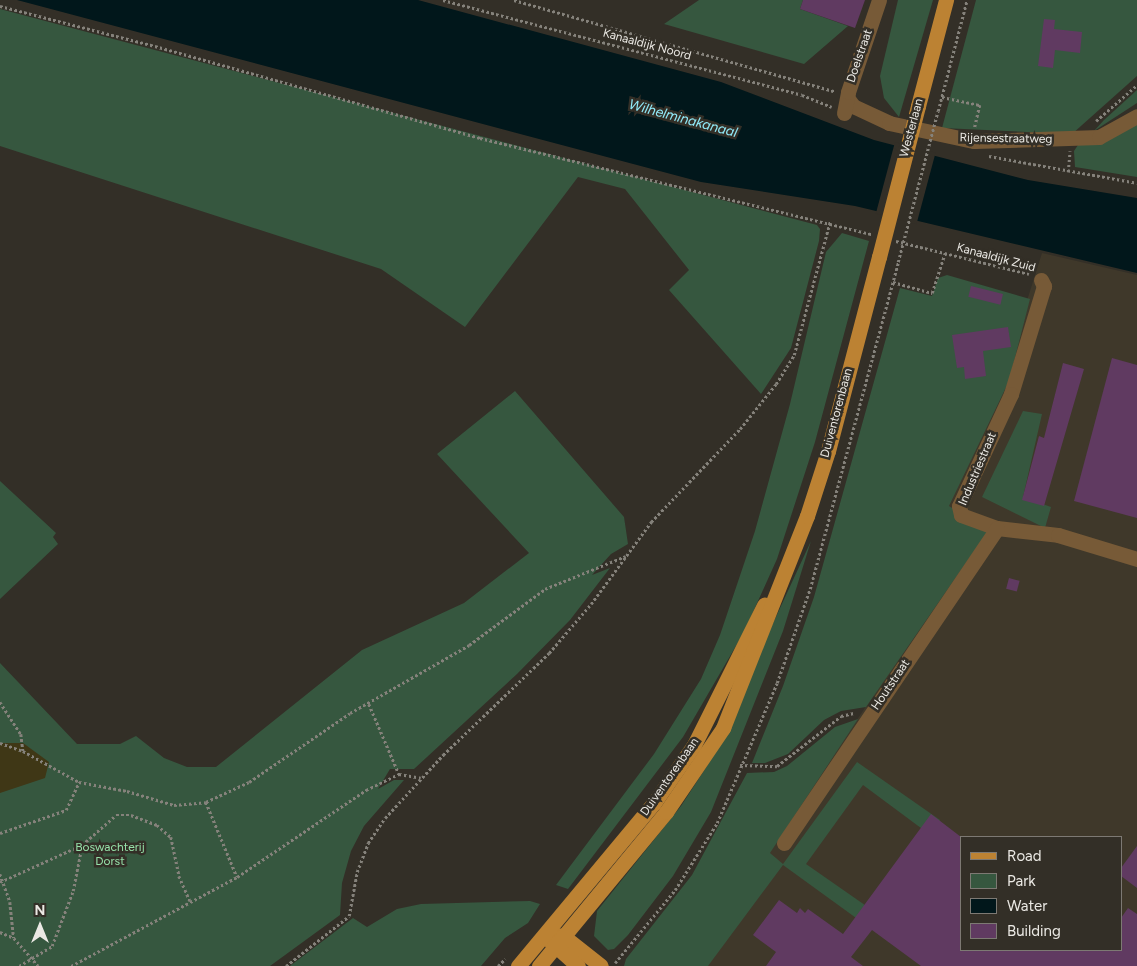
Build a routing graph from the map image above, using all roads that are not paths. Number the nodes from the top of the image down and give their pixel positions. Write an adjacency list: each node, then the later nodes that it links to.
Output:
1 (879, 0): 3 (street, Doelstraat)
2 (946, 0): 5 (main road, Westerlaan, bridge)
3 (846, 106): 4 (street, Rijensestraatweg)
4 (1137, 116)
5 (878, 257): 9 (main road, Duiventorenbaan)
6 (1041, 280): 7 (street, Industriestraat)
7 (997, 528): 8 (street, Industriestraat); 10 (street, Houtstraat)
8 (1137, 559)
9 (786, 565): 11 (main road, Duiventorenbaan); 12 (main road, Duiventorenbaan)
10 (784, 843)
11 (544, 933): 12 (main road); 13 (main road, Duiventorenbaan)
12 (558, 942): 14 (main road, Duiventorenbaan); 15 (main road); 16 (main road)
13 (518, 966)
14 (539, 966)
15 (578, 966)
16 (600, 966)

